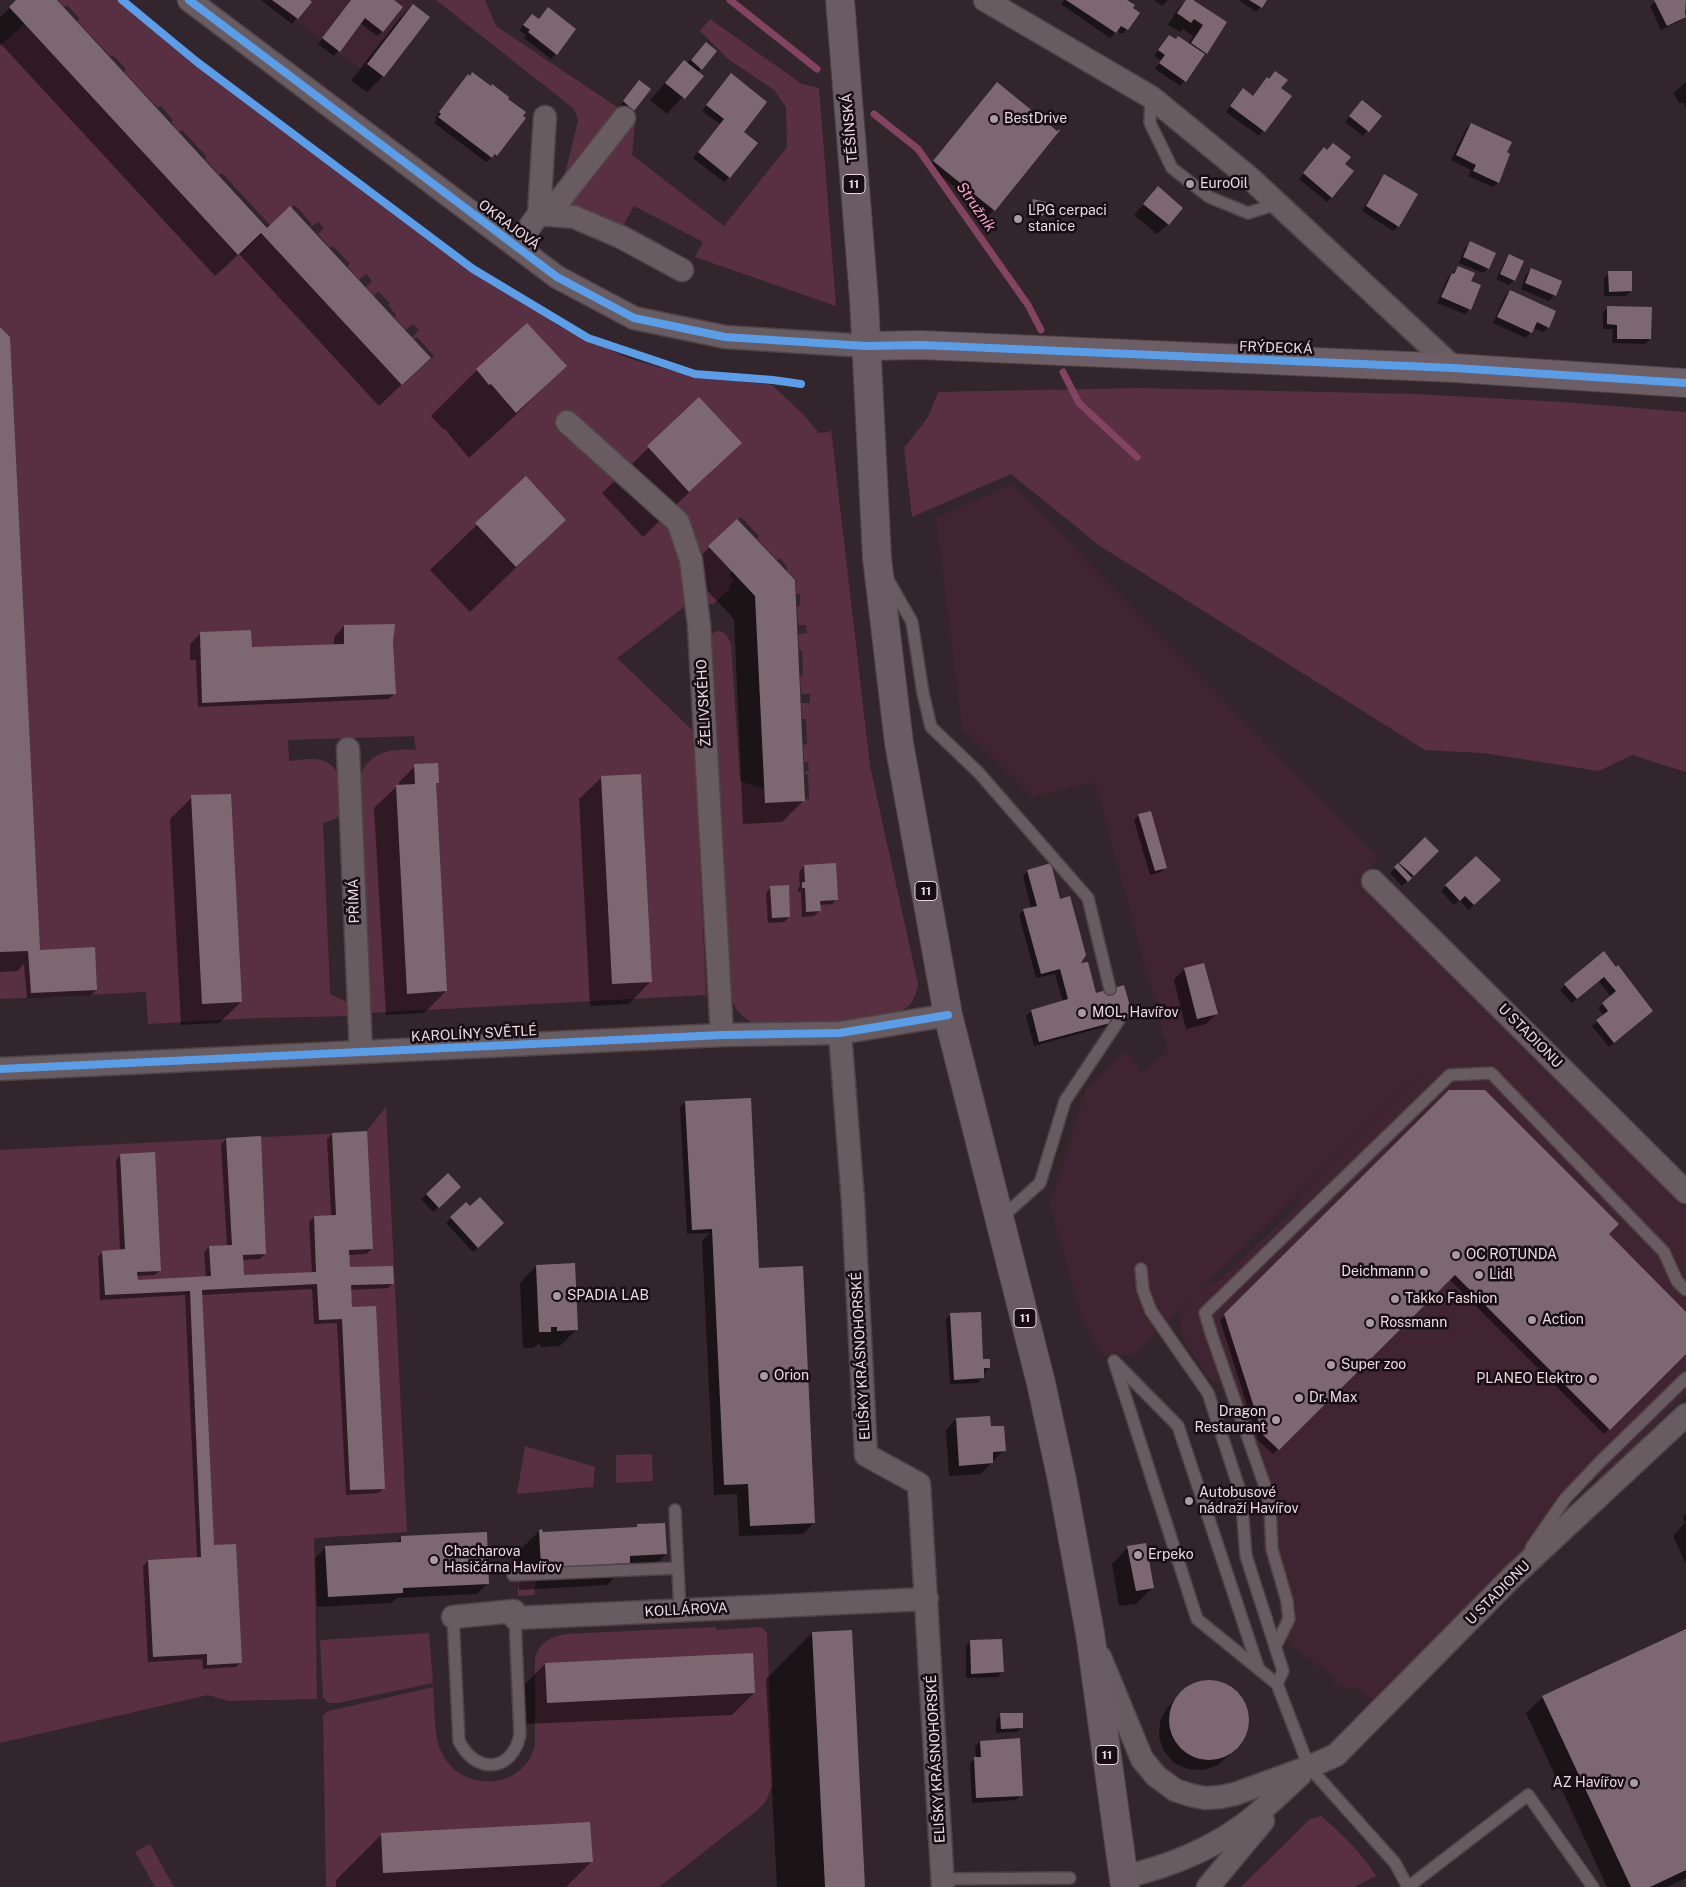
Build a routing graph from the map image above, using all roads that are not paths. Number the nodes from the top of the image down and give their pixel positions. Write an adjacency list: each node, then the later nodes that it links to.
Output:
1 (189, 0): 9 (street, OKRAJOVÁ)
2 (840, 0): 11 (main road, TĚŠÍNSKÁ / 11)
3 (985, 0): 4 (street)
4 (1150, 96): 7 (street); 7 (lane)
5 (545, 116): 8 (street)
6 (624, 118): 8 (street)
7 (1277, 204): 12 (street)
8 (544, 215): 9 (street); 10 (street)
9 (516, 246): 11 (street, OKRAJOVÁ)
10 (682, 270)
11 (866, 346): 12 (street, FRÝDECKÁ); 15 (main road, 11)
12 (1454, 368): 13 (street, FRÝDECKÁ)
13 (1686, 383)
14 (567, 422): 22 (street, ŽELIVSKÉHO)
15 (877, 558): 18 (lane); 19 (main road, 11)
16 (348, 749): 23 (street, PŘÍMÁ)
17 (1373, 881): 25 (street, U STADIONU)
18 (1110, 989)
19 (948, 1015): 21 (street, KAROLÍNY SVĚTLÉ); 26 (main road, 11)
20 (1119, 1020): 26 (lane)
21 (840, 1033): 22 (street, KAROLÍNY SVĚTLÉ); 35 (street, ELIŠKY KRÁSNOHORSKÉ)
22 (722, 1035): 23 (street, KAROLÍNY SVĚTLÉ)
23 (360, 1052): 24 (street, KAROLÍNY SVĚTLÉ)
24 (0, 1070)
25 (1686, 1192)
26 (1000, 1220): 39 (main road, 11)
27 (1141, 1268): 40 (lane)
28 (1686, 1290): 40 (lane)
29 (1686, 1378): 34 (lane)
30 (1686, 1415): 34 (street, U STADIONU)
31 (675, 1510): 32 (lane)
32 (678, 1568): 33 (lane); 36 (lane)
33 (513, 1575)
34 (1513, 1576): 43 (street, U STADIONU)
35 (927, 1599): 36 (street, KOLLÁROVA); 46 (street, ELIŠKY KRÁSNOHORSKÉ)
36 (680, 1610): 38 (street, KOLLÁROVA)
37 (453, 1617): 38 (street, KOLLÁROVA); 38 (lane)
38 (515, 1618)
39 (1090, 1632): 43 (street, U STADIONU); 45 (main road, 11)
40 (1275, 1647): 42 (lane)
41 (1258, 1668): 41 (lane); 42 (lane)
42 (1277, 1684): 43 (lane)
43 (1309, 1767): 45 (street, U STADIONU); 47 (street, U STADIONU); 48 (lane)
44 (1070, 1878): 46 (lane)
45 (1124, 1882)
46 (942, 1883)
47 (1208, 1887)
48 (1593, 1887)

